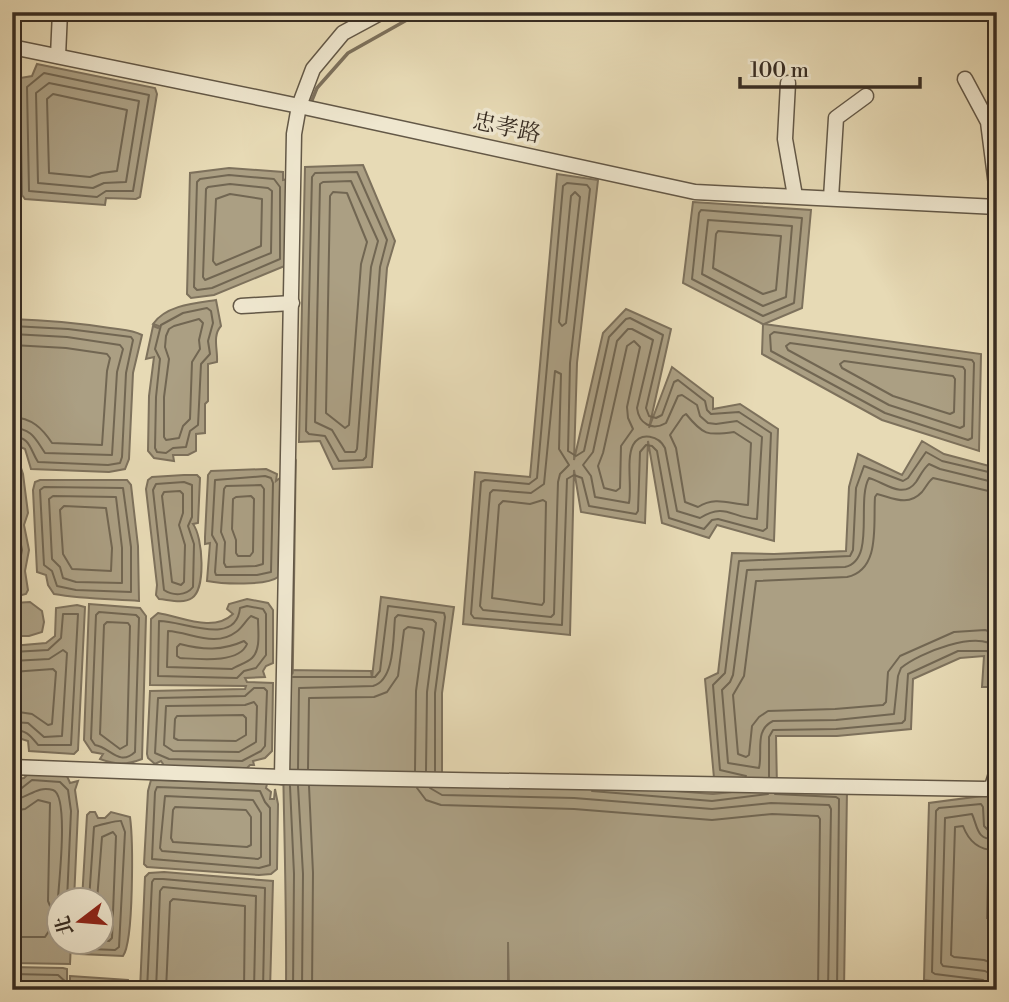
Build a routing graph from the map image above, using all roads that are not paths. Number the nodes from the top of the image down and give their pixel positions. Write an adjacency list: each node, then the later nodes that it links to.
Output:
1 (60, 12): 4 (street)
2 (382, 12): 8 (street)
3 (12, 47): 4 (street, 忠孝路)
4 (58, 57): 8 (street, 忠孝路)
5 (965, 79): 9 (street)
6 (788, 83): 10 (street)
7 (866, 96): 11 (street)
8 (299, 106): 10 (street, 忠孝路); 13 (street)
9 (997, 193)
10 (795, 197): 11 (street, 忠孝路)
11 (831, 198): 12 (street, 忠孝路)
12 (997, 207)
13 (292, 303): 14 (street); 17 (street)
14 (241, 306)
15 (997, 766): 17 (street)
16 (12, 767): 17 (street)
17 (282, 777)

